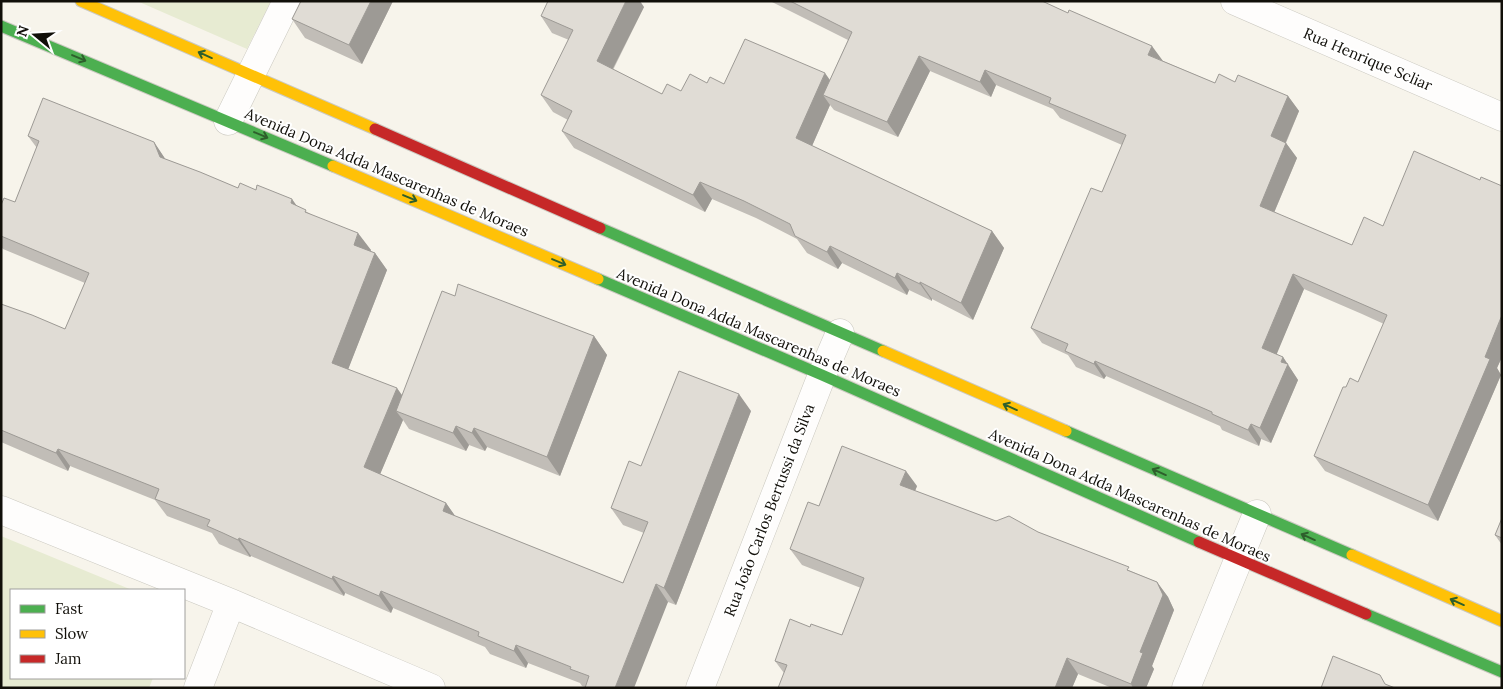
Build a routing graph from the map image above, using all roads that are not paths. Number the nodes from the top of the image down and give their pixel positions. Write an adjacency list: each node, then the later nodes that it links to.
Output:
1 (81, 1): 5 (main road, Avenida Dona Adda Mascarenhas de Moraes, one-way to 1)
2 (287, 1): 5 (street)
3 (1235, 1): 6 (street, Rua Henrique Scliar)
4 (1, 26): 7 (main road, Avenida Dona Adda Mascarenhas de Moraes, one-way to 7)
5 (250, 75): 7 (street); 8 (main road, Avenida Dona Adda Mascarenhas de Moraes)
6 (1502, 117)
7 (228, 121): 9 (main road, Avenida Dona Adda Mascarenhas de Moraes, one-way to 9)
8 (840, 333): 9 (street, Rua João Carlos Bertussi da Silva); 11 (main road, Avenida Dona Adda Mascarenhas de Moraes, one-way to 8)
9 (822, 375): 12 (main road, Avenida Dona Adda Mascarenhas de Moraes); 18 (street, Rua João Carlos Bertussi da Silva)
10 (1, 510): 13 (street)
11 (1257, 514): 12 (street); 14 (main road, Avenida Dona Adda Mascarenhas de Moraes, one-way to 11)
12 (1239, 560): 15 (main road, Avenida Dona Adda Mascarenhas de Moraes); 19 (street)
13 (231, 602): 16 (street); 17 (street)
14 (1502, 621)
15 (1502, 672)
16 (198, 688)
17 (431, 688)
18 (700, 688)
19 (1186, 688)

